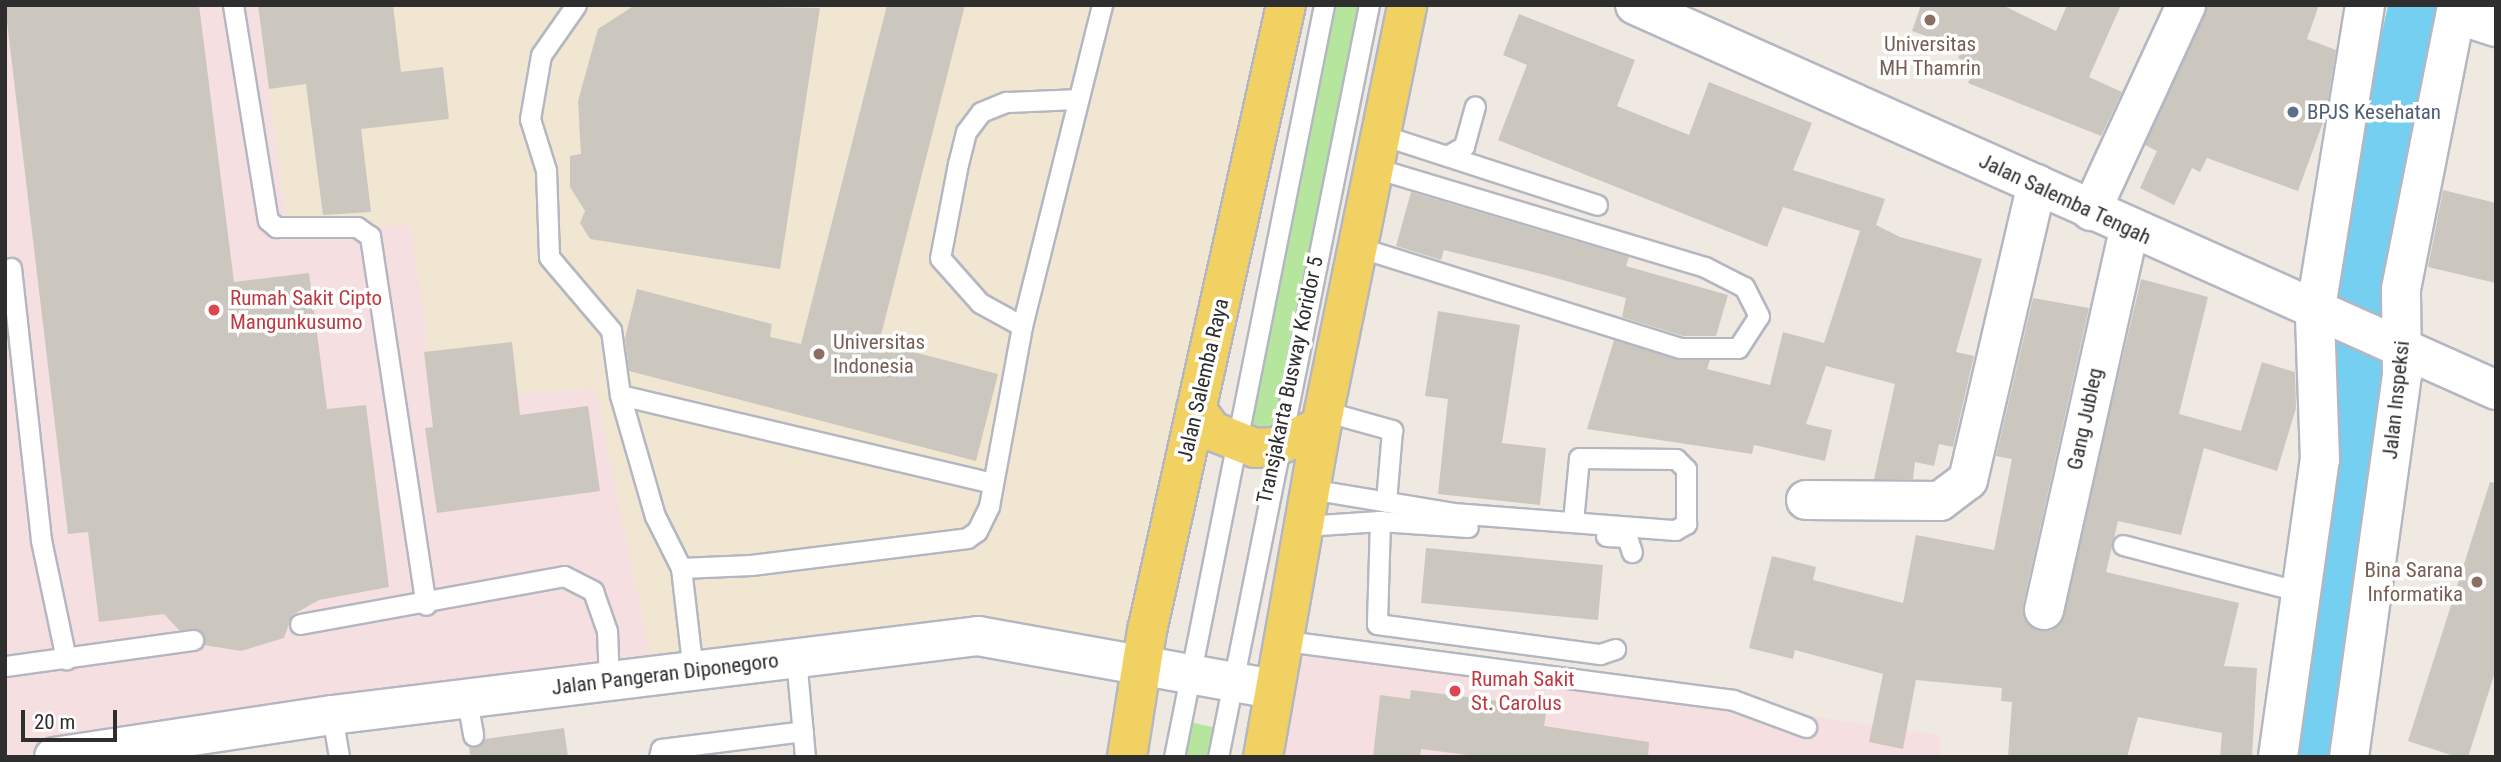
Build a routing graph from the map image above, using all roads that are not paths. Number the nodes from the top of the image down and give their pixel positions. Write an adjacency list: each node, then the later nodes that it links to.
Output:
1 (233, 5): 42 (lane)
2 (576, 5): 27 (lane)
3 (1102, 5): 13 (lane)
4 (1286, 5): 28 (main road, Jalan Salemba Raya)
5 (1324, 5): 30 (lane, Transjakarta Busway Koridor 5)
6 (1369, 5): 31 (lane, Transjakarta Busway Koridor 5)
7 (1407, 5): 15 (main road)
8 (1635, 5): 17 (street, Jalan Salemba Tengah)
9 (2186, 5): 19 (street)
10 (2365, 5): 23 (street)
11 (2458, 10): 12 (street); 25 (street, Jalan Inspeksi)
12 (2496, 27)
13 (1077, 99): 24 (lane); 24 (lane)
14 (1475, 106): 16 (lane)
15 (1378, 151): 16 (lane); 21 (main road); 21 (lane)
16 (1447, 156): 18 (lane)
17 (2037, 184): 19 (street, Jalan Salemba Tengah); 34 (street)
18 (1597, 205)
19 (2091, 211): 20 (street, Jalan Salemba Tengah)
20 (2129, 230): 23 (street, Jalan Salemba Tengah); 43 (street, Gang Jubleg)
21 (1358, 247): 29 (main road)
22 (11, 268): 49 (lane)
23 (2321, 316): 25 (street, Jalan Salemba Tengah); 41 (street)
24 (1023, 326): 32 (lane)
25 (2392, 348): 26 (street, Jalan Salemba Tengah); 71 (street, Jalan Inspeksi)
26 (2496, 390)
27 (620, 395): 32 (lane); 40 (lane)
28 (1196, 408): 30 (main road); 51 (main road, Jalan Salemba Raya)
29 (1323, 419): 31 (main road); 33 (main road); 35 (lane)
30 (1237, 444): 31 (main road); 53 (lane, Transjakarta Busway Koridor 5)
31 (1275, 447): 55 (lane, Transjakarta Busway Koridor 5)
32 (993, 483): 40 (lane)
33 (1310, 489): 35 (lane); 37 (main road)
34 (1806, 500)
35 (1383, 512): 36 (lane); 37 (lane); 39 (lane); 47 (lane)
36 (1573, 522): 36 (lane)
37 (1304, 526): 46 (main road)
38 (2123, 545): 41 (lane)
39 (1632, 552)
40 (681, 568): 52 (lane)
41 (2297, 591): 70 (street)
42 (426, 605): 44 (lane); 54 (lane)
43 (2044, 610)
44 (300, 624)
45 (193, 640): 49 (lane)
46 (1286, 641): 56 (main road); 58 (lane)
47 (1615, 649)
48 (796, 657): 51 (street, Jalan Pangeran Diponegoro); 52 (street, Jalan Pangeran Diponegoro); 59 (lane)
49 (66, 659): 50 (lane)
50 (5, 666)
51 (1140, 666): 53 (street, Jalan Pangeran Diponegoro); 66 (main road, Jalan Salemba Raya)
52 (693, 671): 54 (street, Jalan Pangeran Diponegoro)
53 (1188, 674): 55 (street, Jalan Pangeran Diponegoro); 67 (lane, Transjakarta Busway Koridor 5)
54 (609, 681): 57 (street, Jalan Pangeran Diponegoro)
55 (1230, 681): 56 (street, Jalan Pangeran Diponegoro); 68 (lane, Transjakarta Busway Koridor 5)
56 (1274, 689): 69 (main road)
57 (332, 715): 61 (street, Jalan Pangeran Diponegoro); 63 (lane)
58 (1806, 727)
59 (803, 731): 60 (lane); 65 (lane)
60 (733, 748): 64 (lane)
61 (133, 752): 62 (street, Jalan Pangeran Diponegoro)
62 (54, 757)
63 (339, 757)
64 (659, 757)
65 (805, 757)
66 (1127, 757)
67 (1174, 757)
68 (1218, 757)
69 (1264, 757)
70 (2278, 757)
71 (2349, 757)

